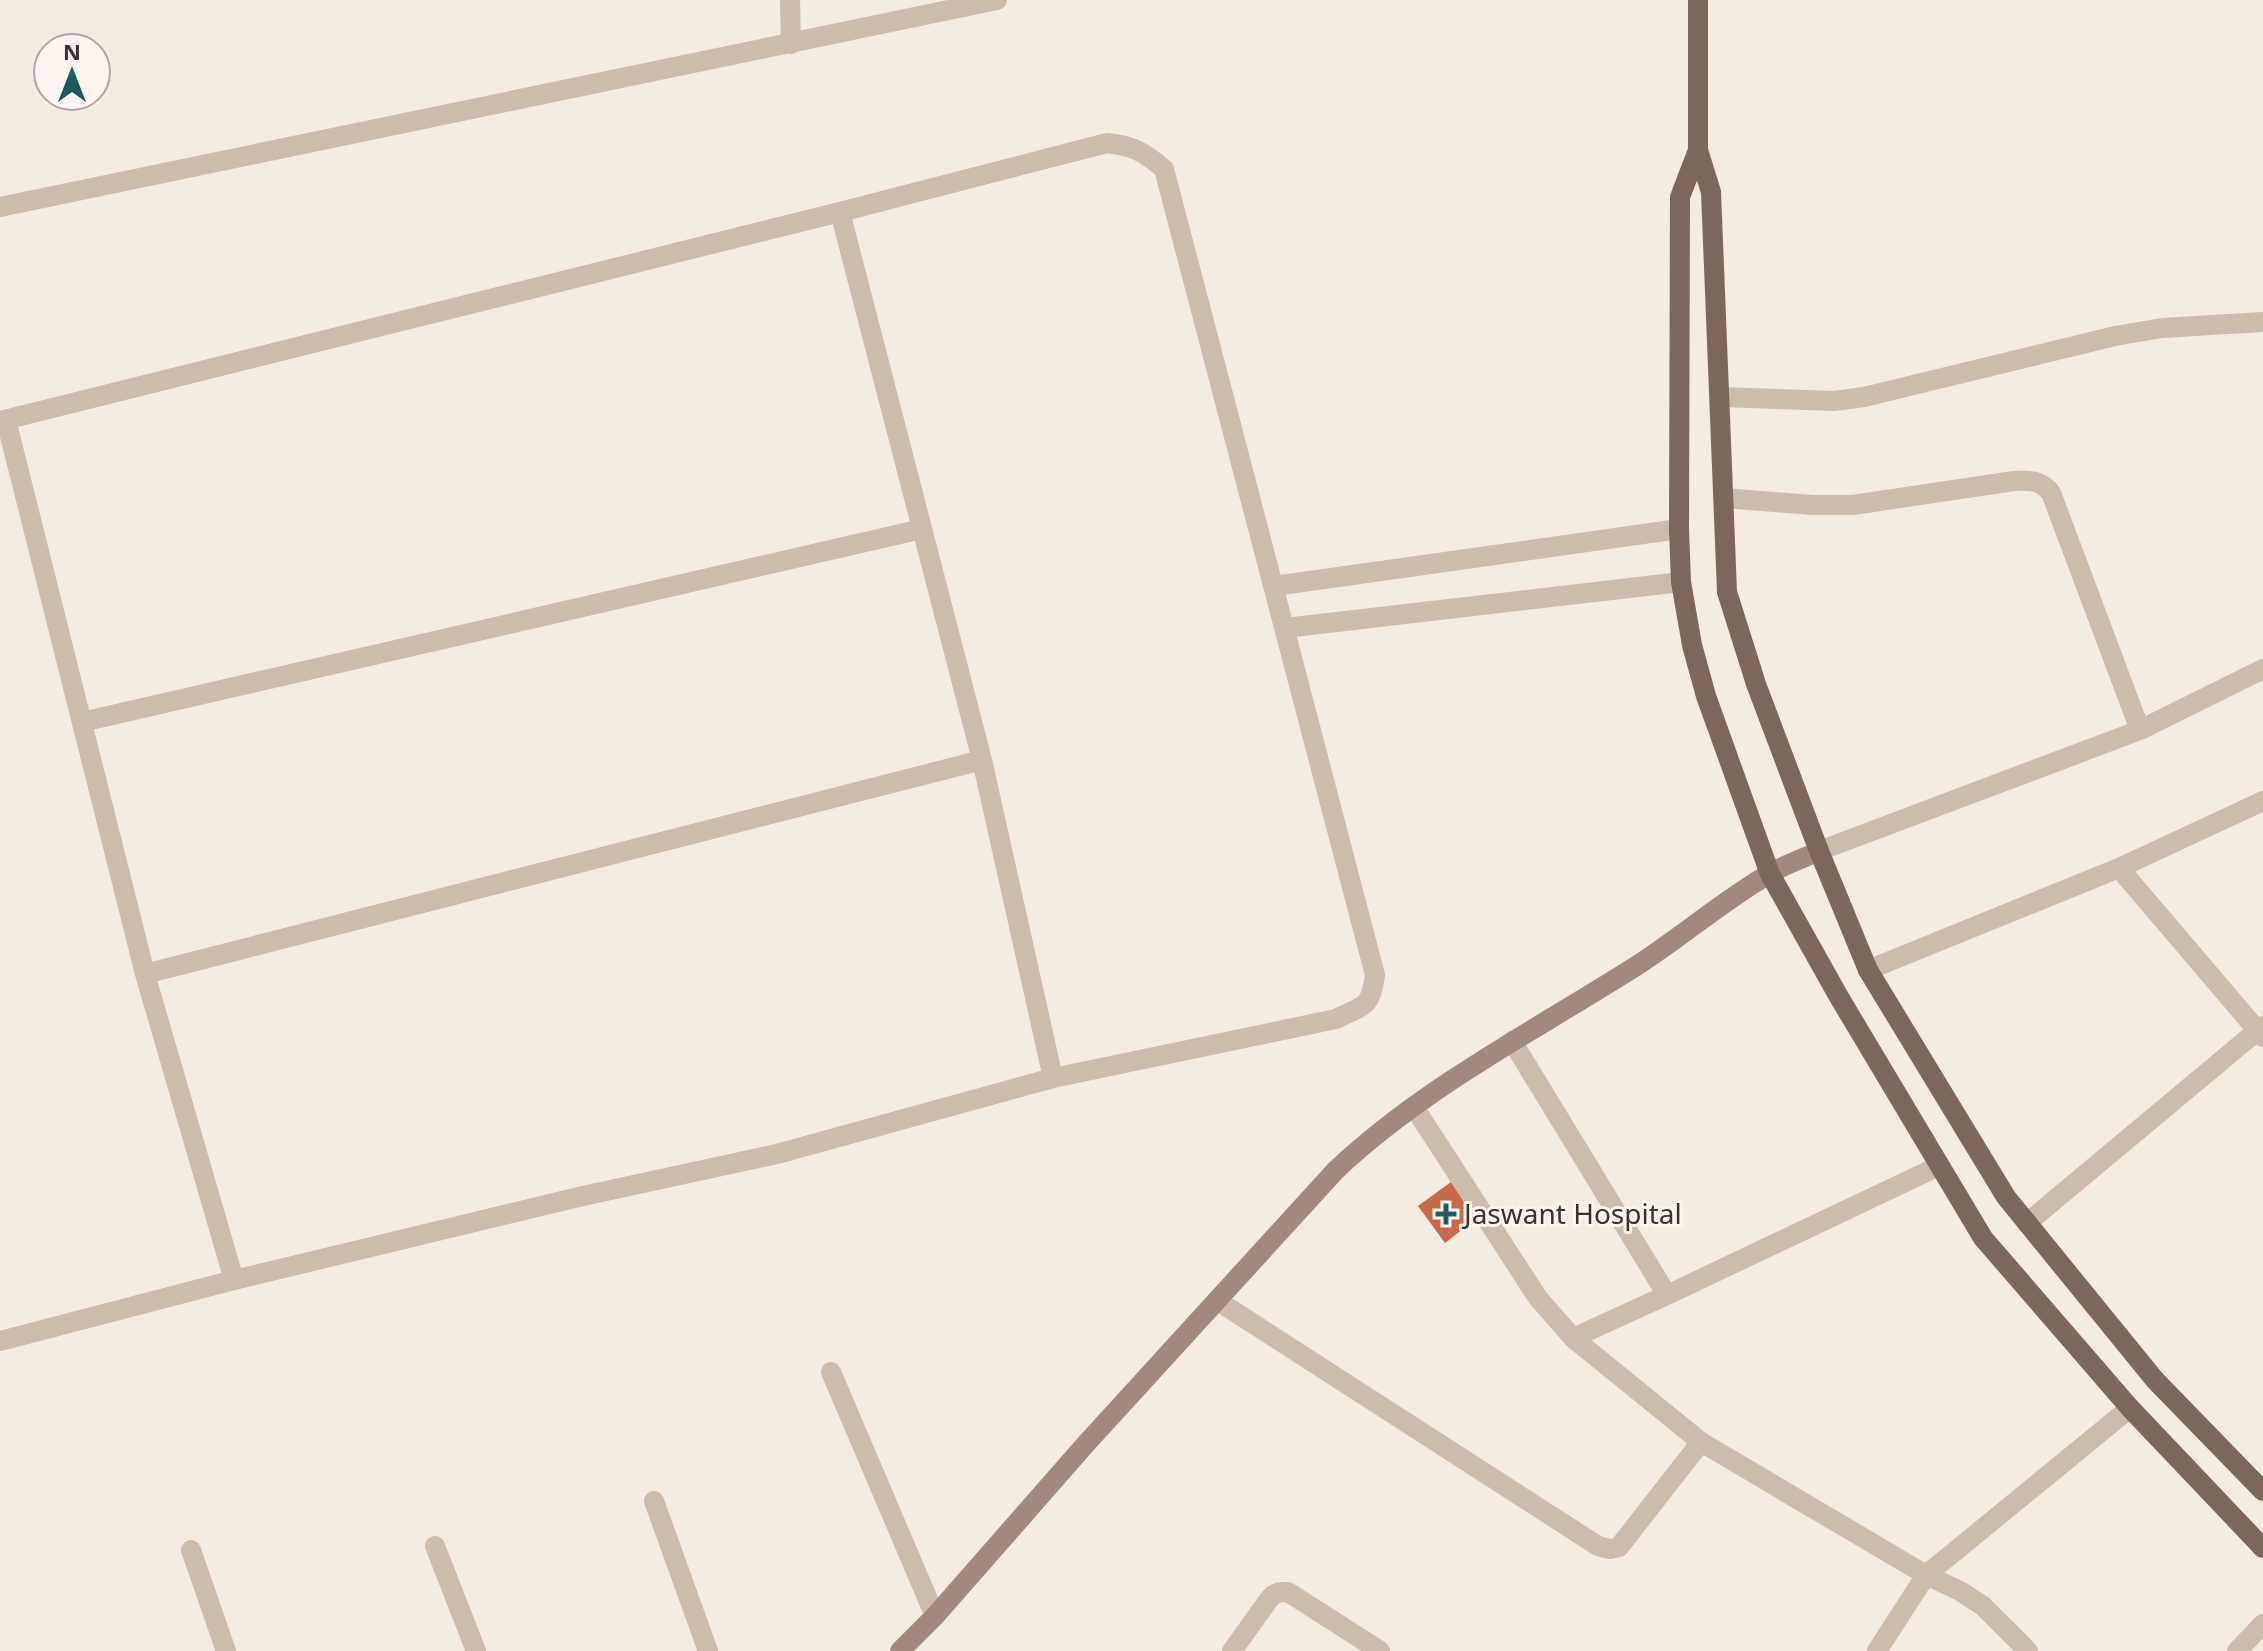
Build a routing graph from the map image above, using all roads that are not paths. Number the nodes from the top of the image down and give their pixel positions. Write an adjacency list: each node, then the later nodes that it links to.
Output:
1 (790, 0): 4 (street)
2 (997, 0): 4 (street)
3 (1698, 0): 5 (main road)
4 (791, 44): 6 (street)
5 (1698, 150): 9 (main road); 13 (main road)
6 (0, 207)
7 (840, 212): 10 (street); 12 (street); 15 (street)
8 (2263, 322): 9 (street)
9 (1720, 397): 11 (main road)
10 (3, 421): 18 (street)
11 (1723, 498): 19 (street); 22 (main road)
12 (922, 529): 18 (street); 20 (street)
13 (1679, 529): 14 (main road); 15 (street)
14 (1681, 582): 16 (street); 24 (main road)
15 (1274, 586): 16 (street)
16 (1285, 628): 29 (street)
17 (2263, 669): 19 (street)
18 (82, 722): 26 (street)
19 (2140, 730): 22 (street)
20 (982, 760): 26 (street); 29 (street)
21 (2261, 805): 23 (street)
22 (1819, 851): 24 (street); 25 (main road)
23 (2119, 868): 25 (street); 27 (street)
24 (1770, 874): 28 (street); 31 (main road)
25 (1868, 970): 32 (main road)
26 (145, 974): 33 (street)
27 (2261, 1031): 32 (street)
28 (1512, 1041): 30 (street); 34 (street)
29 (1053, 1078): 33 (street)
30 (1414, 1107): 35 (street); 36 (street)
31 (1939, 1166): 34 (street); 39 (main road)
32 (2027, 1223): 41 (main road)
33 (234, 1280): 37 (street)
34 (1667, 1295): 36 (street)
35 (1218, 1301): 40 (street); 47 (street)
36 (1573, 1338): 40 (street)
37 (0, 1341)
38 (831, 1372): 47 (street)
39 (2130, 1408): 44 (main road); 46 (street)
40 (1701, 1442): 46 (street)
41 (2263, 1491)
42 (654, 1501): 51 (street)
43 (435, 1546): 50 (street)
44 (2263, 1548)
45 (191, 1550): 49 (street)
46 (1926, 1575): 55 (street); 56 (street)
47 (935, 1616): 52 (street)
48 (2263, 1624): 57 (street)
49 (224, 1650)
50 (476, 1651)
51 (708, 1651)
52 (900, 1651)
53 (1232, 1651): 54 (street)
54 (1380, 1651)
55 (1877, 1651)
56 (2028, 1651)
57 (2237, 1651)

